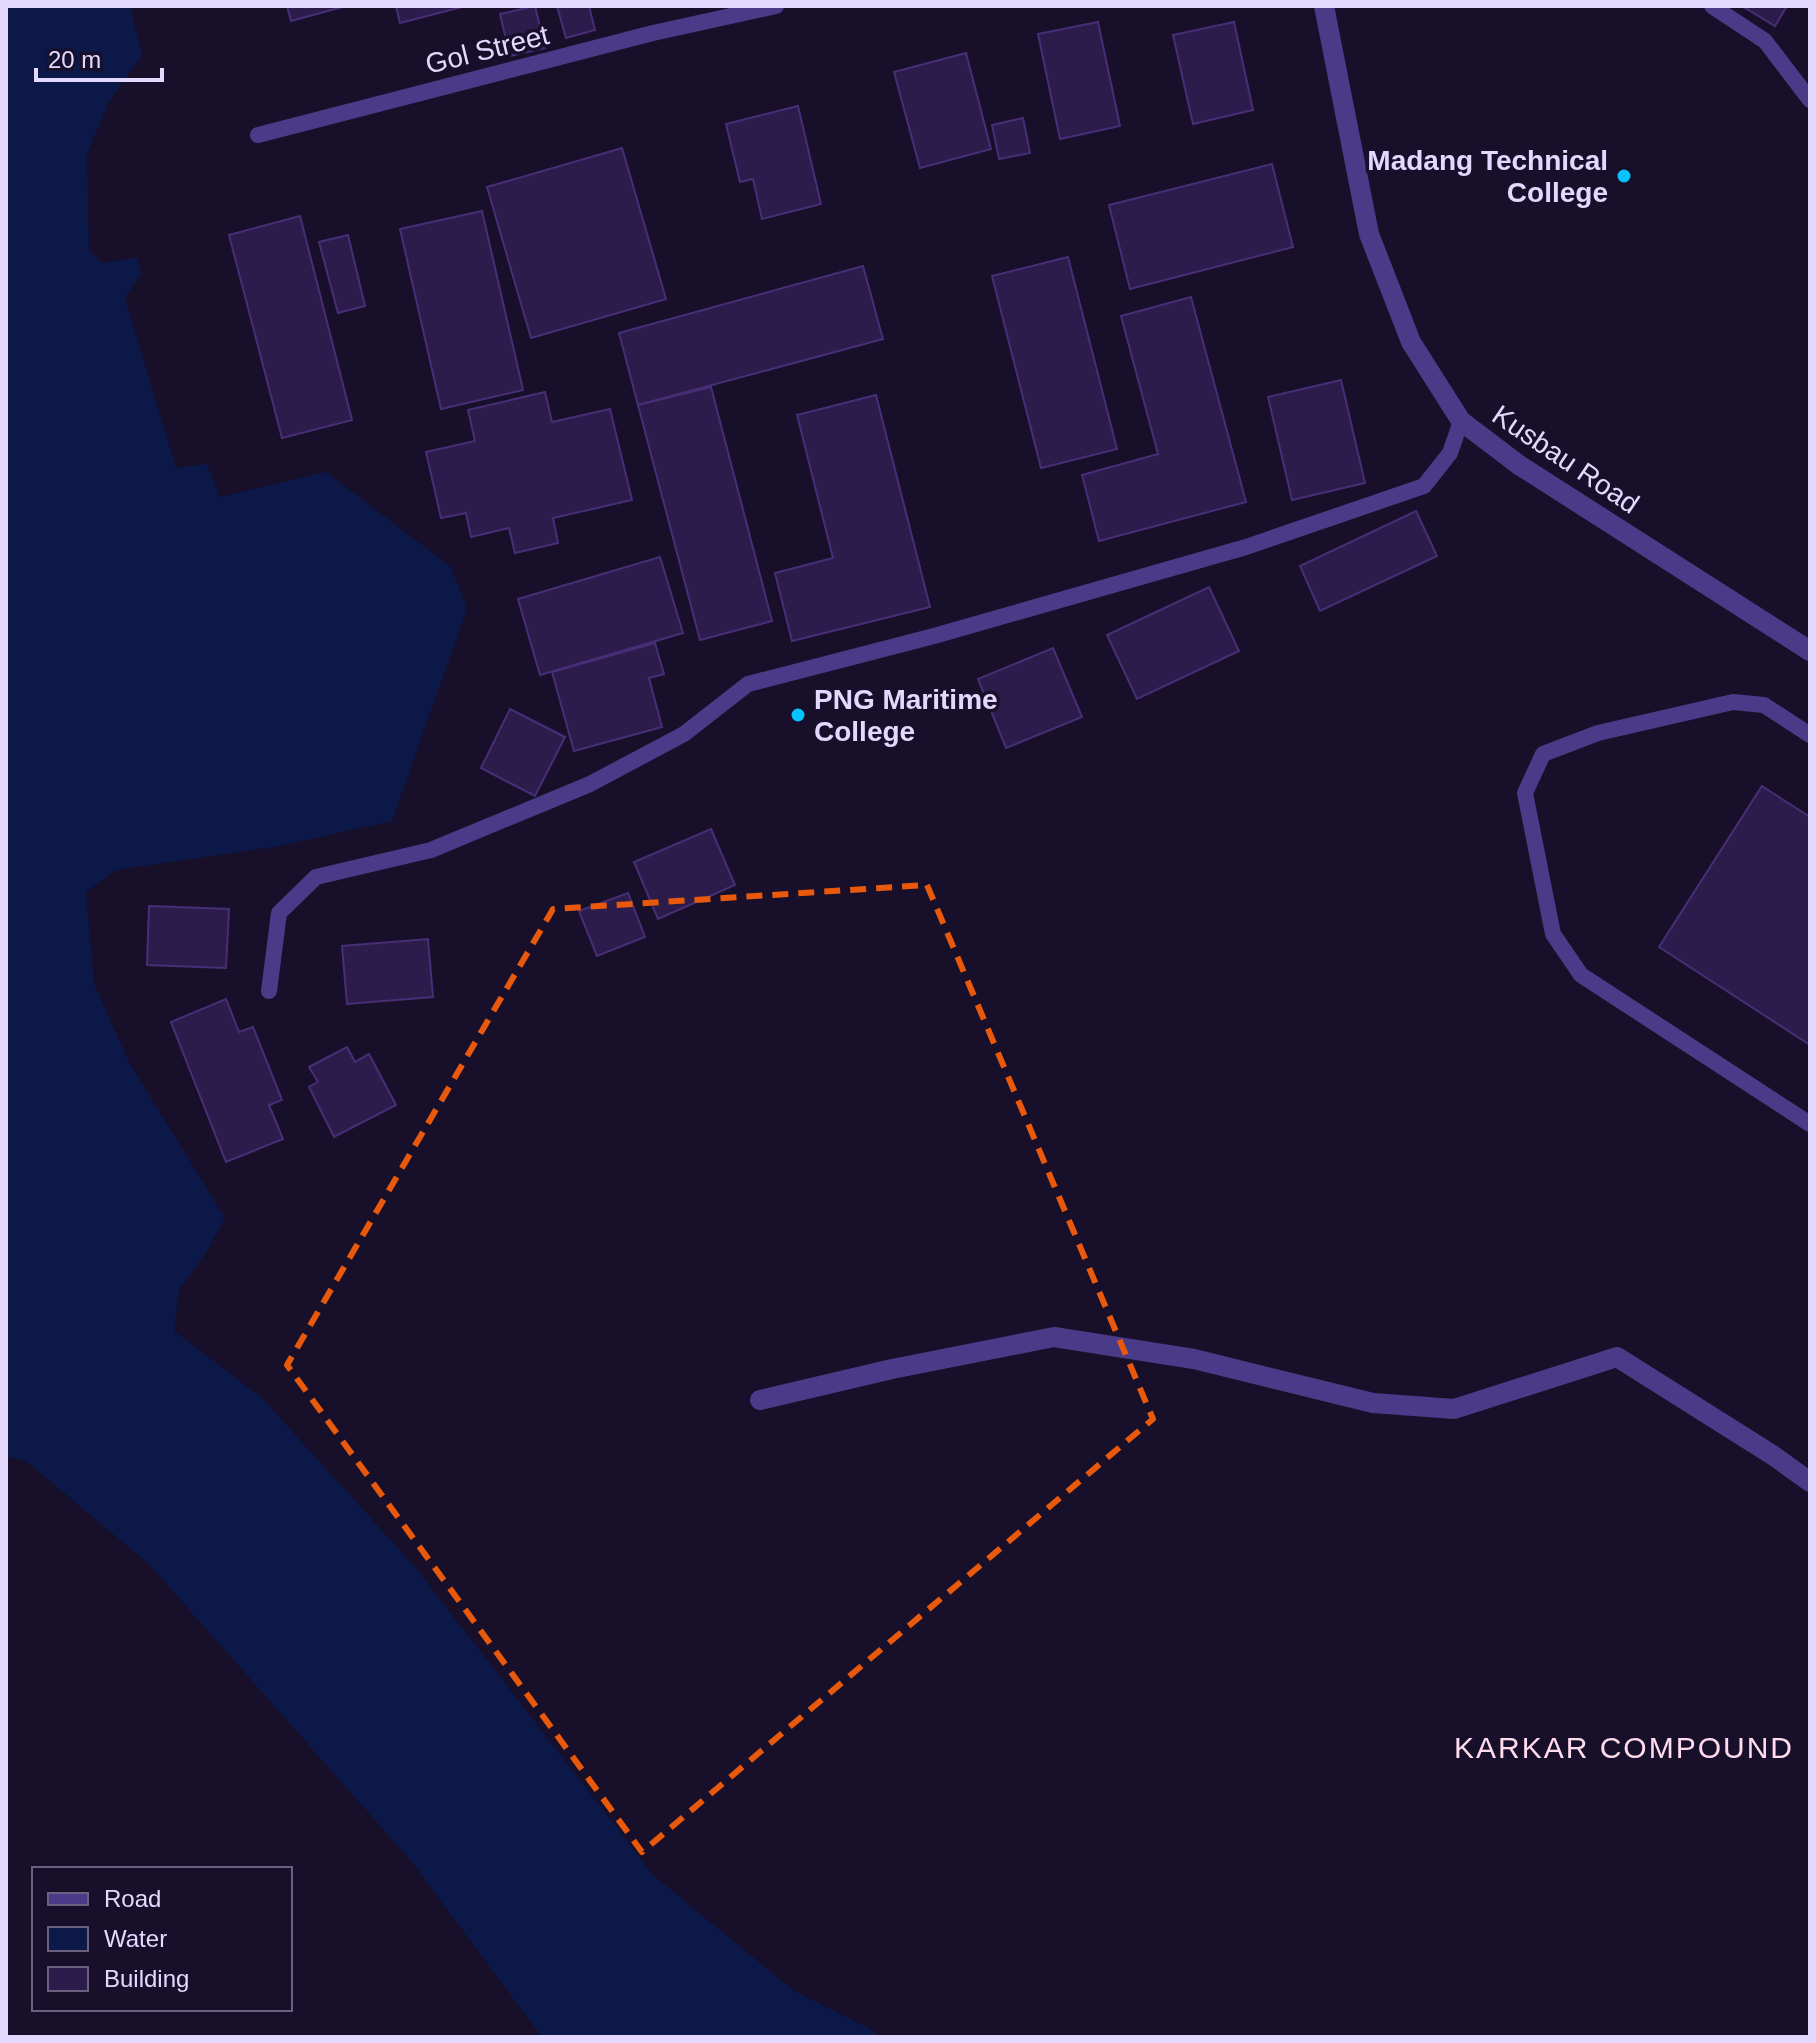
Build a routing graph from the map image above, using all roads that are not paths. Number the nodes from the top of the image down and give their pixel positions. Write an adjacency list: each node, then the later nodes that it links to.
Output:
1 (776, 6): 5 (lane, Gol Street)
2 (1324, 6): 6 (street, Kusbau Road)
3 (1712, 6): 4 (lane)
4 (1810, 100)
5 (258, 135)
6 (1461, 421): 7 (street, Kusbau Road); 9 (lane)
7 (1810, 651)
8 (1810, 735): 10 (lane)
9 (269, 991)
10 (1810, 1124)
11 (760, 1400): 12 (street)
12 (1810, 1482)

